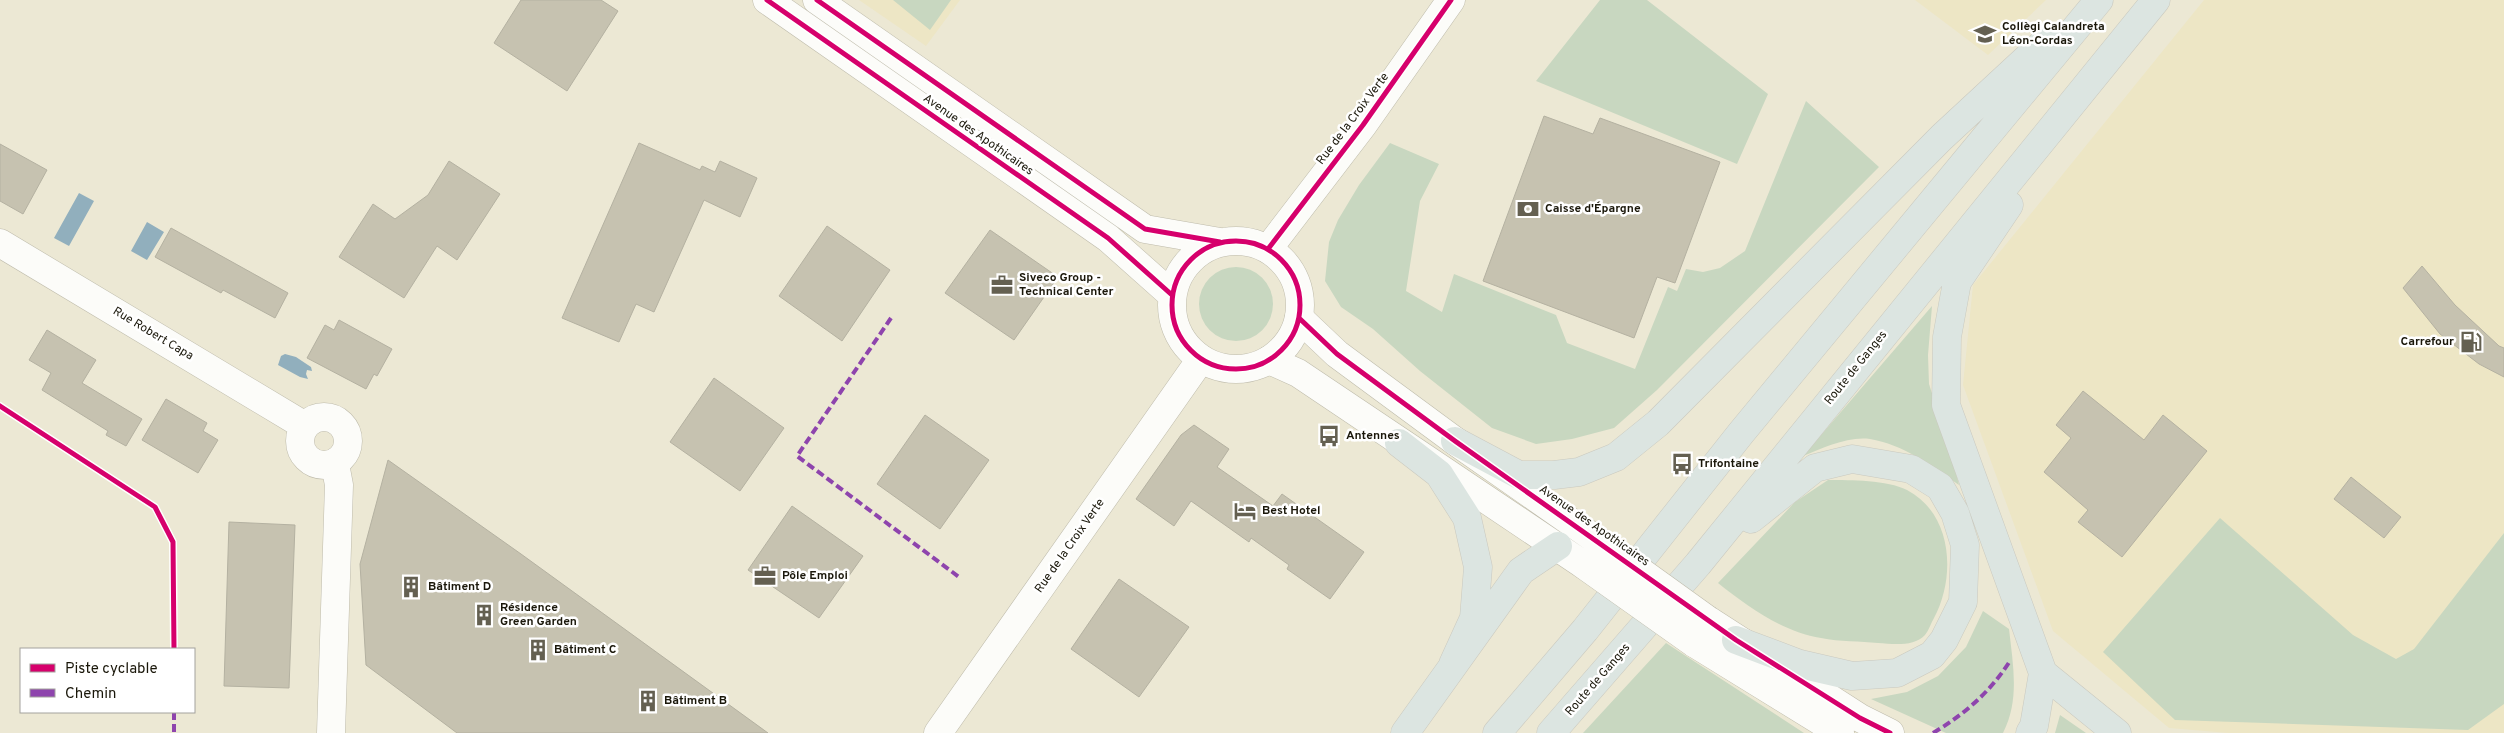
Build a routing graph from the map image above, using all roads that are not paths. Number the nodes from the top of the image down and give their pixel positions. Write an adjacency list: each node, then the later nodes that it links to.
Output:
1 (767, 0): 11 (street, Avenue des Apothicaires)
2 (817, 0): 8 (street, Avenue des Apothicaires)
3 (1452, 0): 10 (street, Rue de la Croix Verte)
4 (2090, 0): 16 (main road)
5 (2099, 0): 29 (main road)
6 (2156, 0): 7 (main road, Route de Ganges)
7 (2104, 62): 21 (main road, Route de Ganges); 25 (main road)
8 (1220, 242): 10 (street, Avenue des Apothicaires); 11 (street, Avenue des Apothicaires)
9 (0, 243): 15 (street, Rue Robert Capa)
10 (1268, 249): 12 (street, Avenue des Apothicaires)
11 (1172, 294): 13 (street, Avenue des Apothicaires)
12 (1299, 318): 14 (street, Avenue des Apothicaires); 16 (street, Avenue des Apothicaires)
13 (1201, 359): 14 (street, Avenue des Apothicaires); 27 (street, Rue de la Croix Verte)
14 (1269, 360): 17 (street, Avenue des Apothicaires)
15 (305, 426): 18 (street); 18 (street)
16 (1455, 441): 20 (street, Avenue des Apothicaires)
17 (1399, 443): 19 (street, Avenue des Apothicaires); 24 (main road)
18 (335, 464): 26 (street)
19 (1558, 546): 20 (street, Avenue des Apothicaires); 24 (main road)
20 (1593, 554): 22 (street, Avenue des Apothicaires, bridge)
21 (1698, 564): 23 (main road); 30 (main road, Route de Ganges)
22 (1701, 631): 23 (street, Avenue des Apothicaires); 31 (street, Avenue des Apothicaires)
23 (1736, 640): 32 (street, Avenue des Apothicaires)
24 (1453, 664): 28 (main road)
25 (2043, 674): 33 (main road); 34 (main road)
26 (331, 733)
27 (938, 733)
28 (1405, 733)
29 (1497, 733)
30 (1551, 733)
31 (1840, 733)
32 (1890, 733)
33 (2030, 733)
34 (2116, 733)

